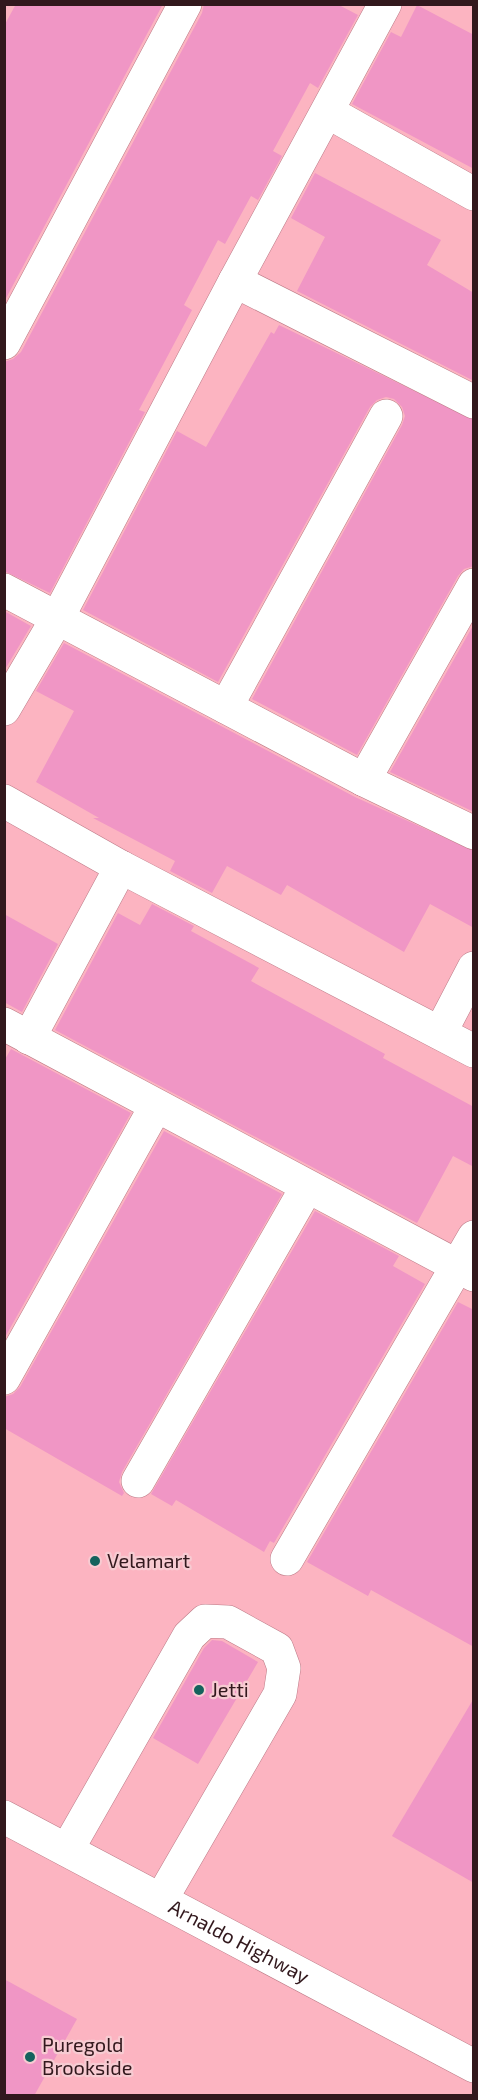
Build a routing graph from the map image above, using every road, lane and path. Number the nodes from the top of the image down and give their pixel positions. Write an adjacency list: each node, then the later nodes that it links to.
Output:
1 (185, 4): 6 (street)
2 (385, 4): 3 (street)
3 (328, 112): 4 (street); 5 (street)
4 (474, 194)
5 (235, 281): 7 (street); 11 (street)
6 (4, 343)
7 (474, 402)
8 (386, 416): 12 (street)
9 (474, 585): 14 (street)
10 (4, 590): 11 (street)
11 (58, 617): 12 (street); 13 (street)
12 (226, 707): 14 (street)
13 (4, 709)
14 (364, 780): 16 (street)
15 (4, 801): 17 (street)
16 (474, 833)
17 (121, 867): 19 (street); 20 (street)
18 (474, 968): 19 (street)
19 (440, 1033): 21 (street)
20 (13, 1035): 22 (street)
21 (474, 1051)
22 (156, 1106): 23 (street); 26 (street)
23 (307, 1187): 25 (street); 27 (street)
24 (474, 1237): 25 (street)
25 (465, 1270): 28 (street)
26 (4, 1378)
27 (138, 1481)
28 (287, 1559)
29 (4, 1817): 30 (street, Arnaldo Highway)
30 (67, 1850): 31 (street, Arnaldo Highway); 31 (street)
31 (162, 1898): 32 (street, Arnaldo Highway)
32 (474, 2066)

